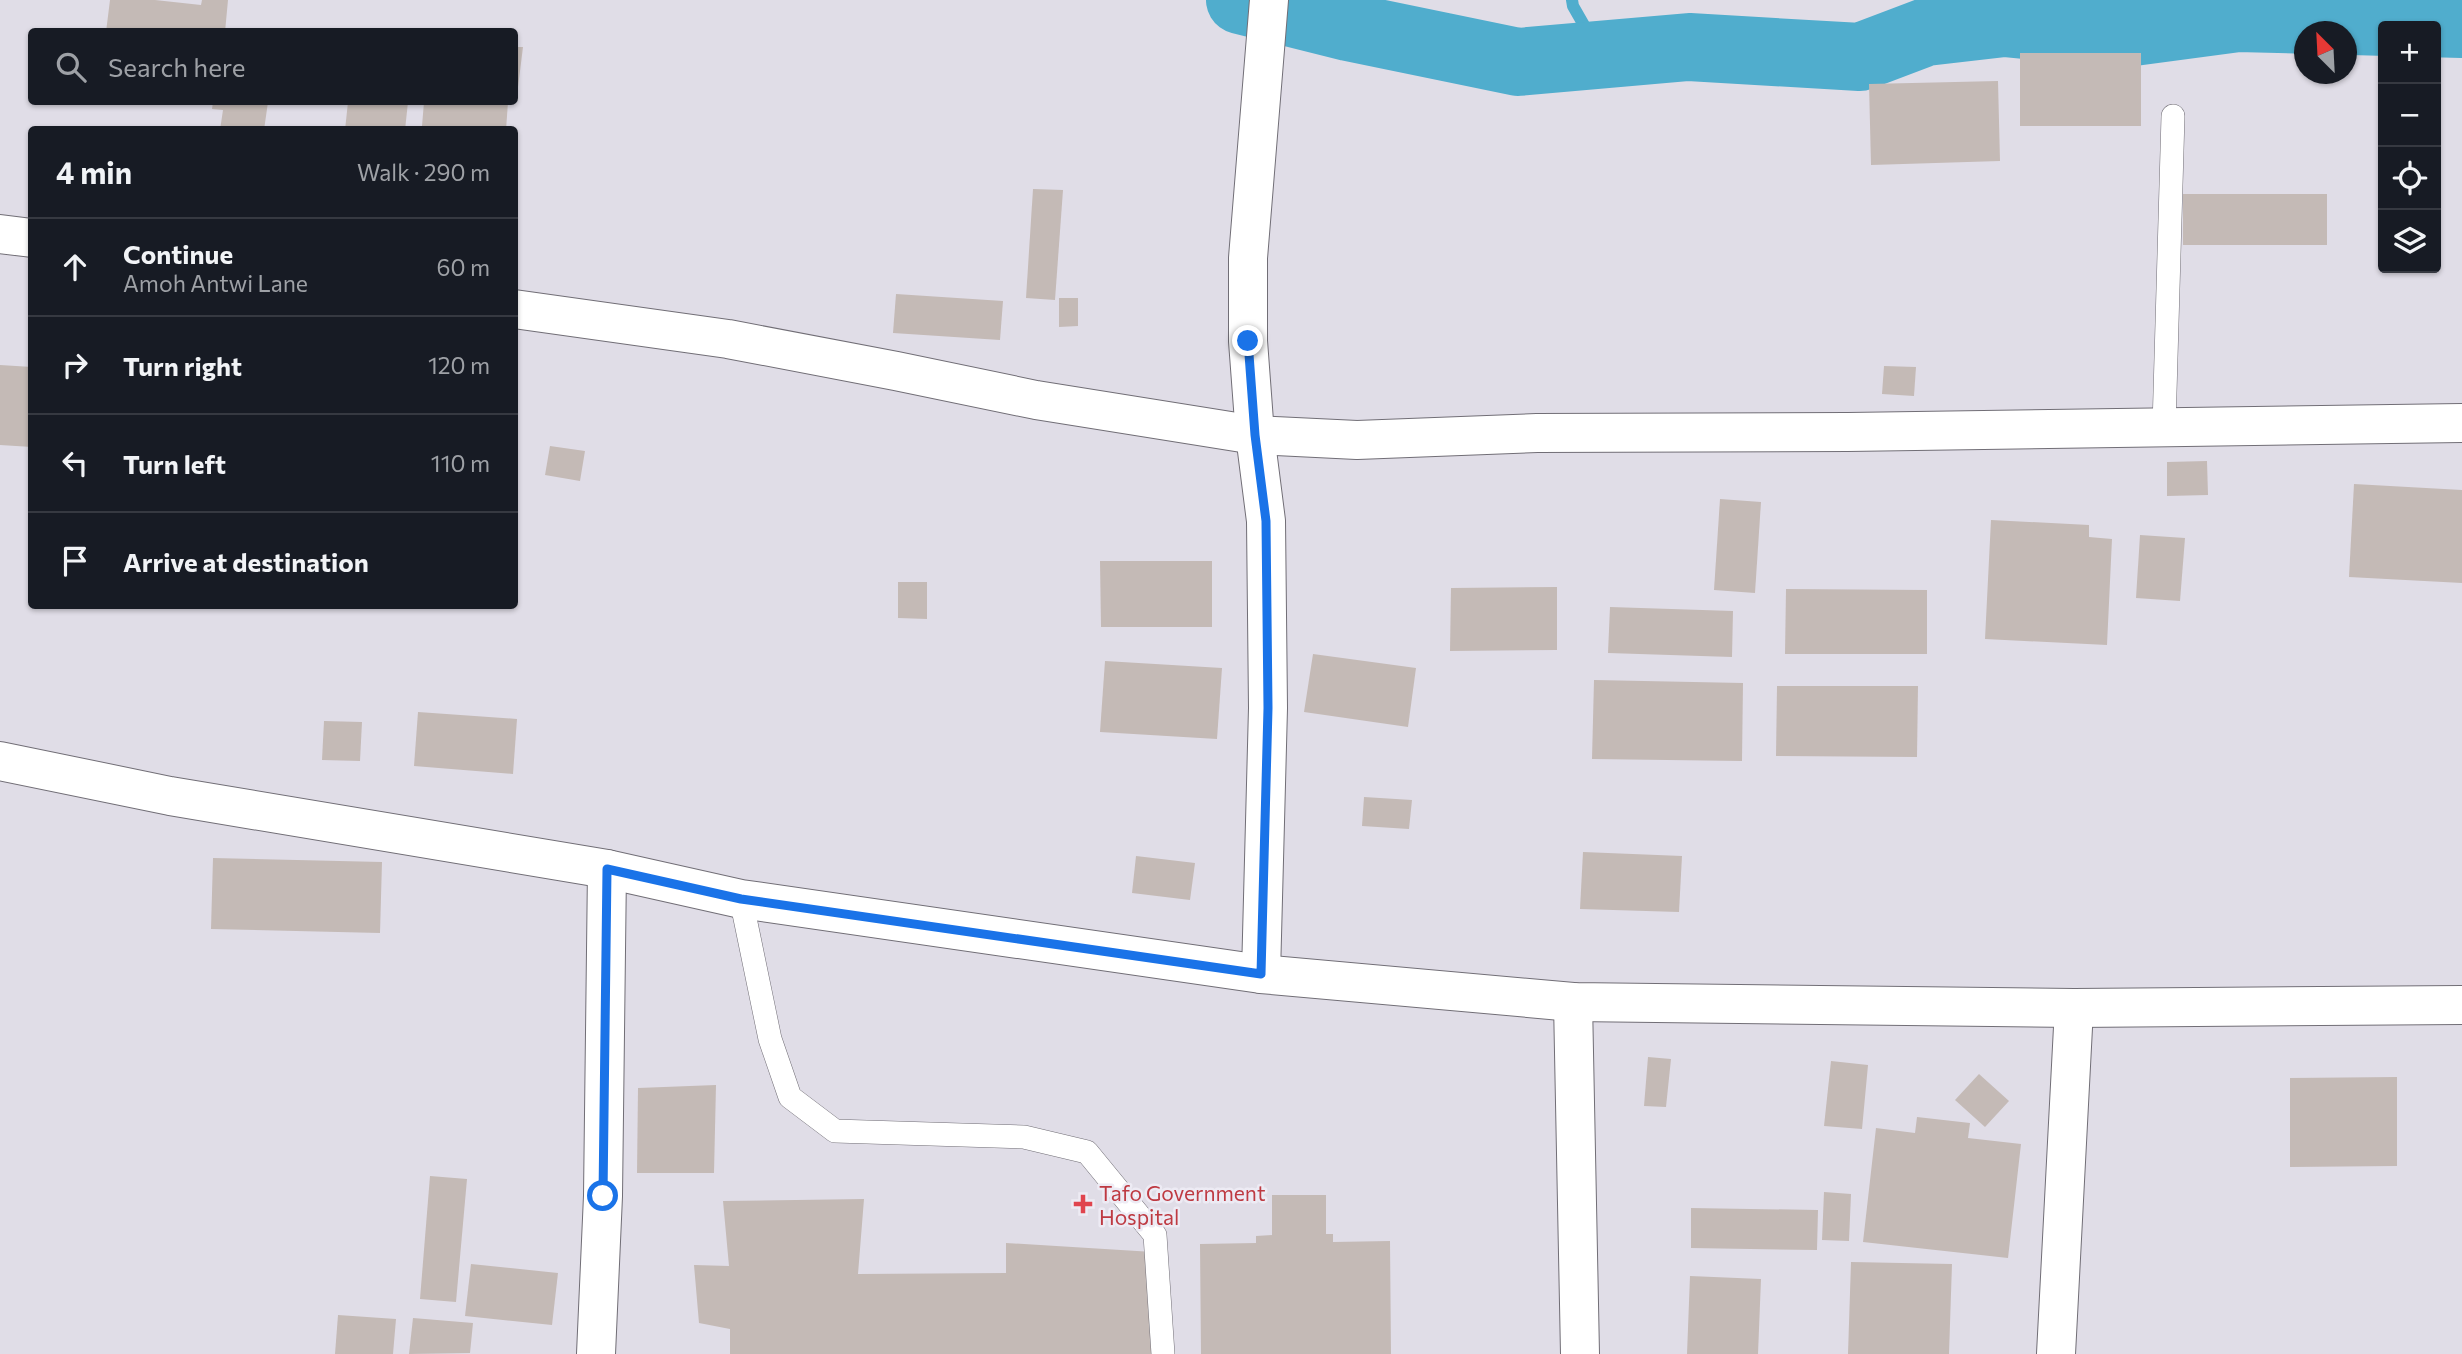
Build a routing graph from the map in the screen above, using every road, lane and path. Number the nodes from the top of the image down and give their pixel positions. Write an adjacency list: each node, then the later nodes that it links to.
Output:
1 (1269, 0): 8 (street)
2 (2173, 116): 7 (lane)
3 (0, 234): 4 (street)
4 (28, 238)
5 (518, 310): 8 (street)
6 (2462, 423): 7 (street)
7 (2164, 428): 8 (street)
8 (1255, 435): 12 (street)
9 (0, 761): 10 (street)
10 (607, 869): 11 (street); 16 (street)
11 (741, 899): 12 (street); 17 (lane)
12 (1261, 974): 13 (street)
13 (1573, 1002): 15 (street); 18 (street)
14 (2462, 1005): 15 (street)
15 (2074, 1009): 19 (street)
16 (596, 1354)
17 (1163, 1354)
18 (1580, 1354)
19 (2056, 1354)

